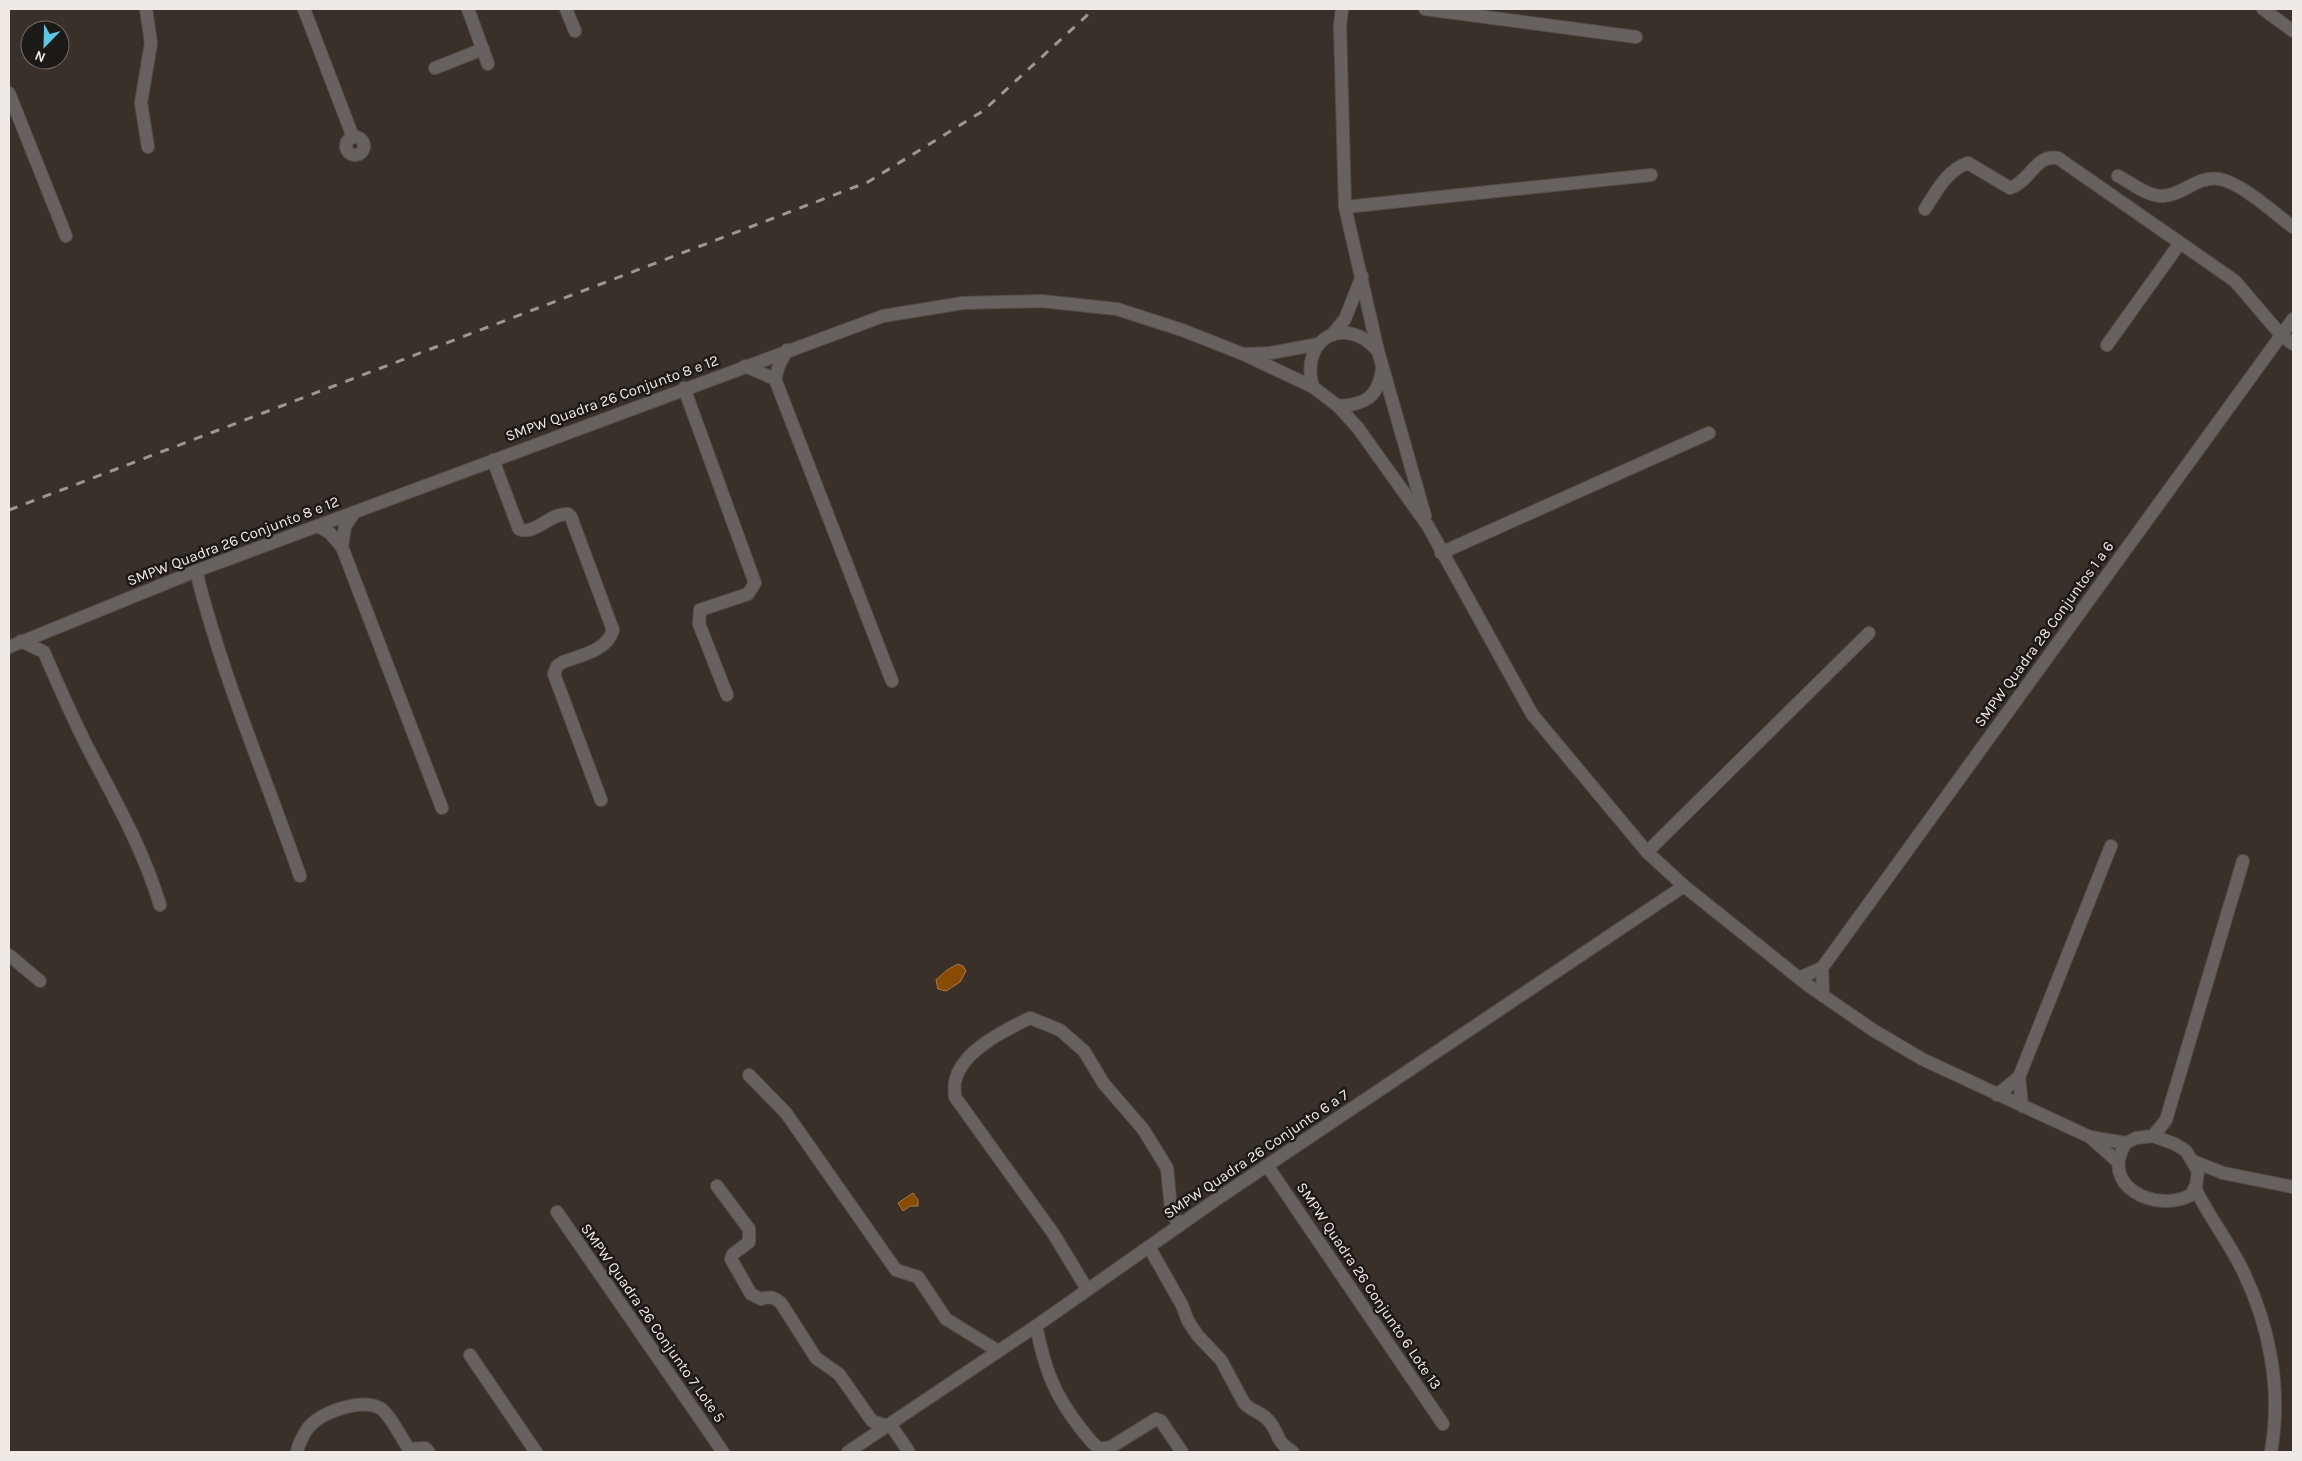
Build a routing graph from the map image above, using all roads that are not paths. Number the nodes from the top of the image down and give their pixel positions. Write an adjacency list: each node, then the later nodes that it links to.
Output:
1 (146, 9): 16 (street)
2 (304, 9): 15 (street)
3 (468, 9): 11 (street)
4 (566, 9): 8 (street)
5 (1342, 9): 19 (street)
6 (1425, 9): 10 (street)
7 (2263, 9): 9 (street)
8 (575, 31)
9 (2293, 31)
10 (1636, 37)
11 (483, 49): 12 (street); 13 (street)
12 (488, 64)
13 (435, 68)
14 (9, 93): 22 (street)
15 (353, 137)
16 (148, 148)
17 (1651, 175): 19 (street)
18 (2118, 176): 21 (street)
19 (1345, 207): 24 (street)
20 (1924, 209): 23 (street)
21 (2293, 227)
22 (66, 236)
23 (2180, 243): 27 (street); 30 (street)
24 (1362, 276): 26 (street); 32 (street)
25 (2293, 319): 27 (street, SMPW Quadra 28 Conjuntos 1 a 6)
26 (1332, 335): 28 (street); 32 (street)
27 (2281, 335): 29 (street); 64 (street, SMPW Quadra 28 Conjuntos 1 a 6)
28 (1319, 344): 33 (street, SMPW Quadra 26 Conjunto 8 e 12); 37 (street)
29 (2293, 344)
30 (2107, 345)
31 (787, 350): 33 (street, SMPW Quadra 26 Conjunto 8 e 12); 34 (street, SMPW Quadra 26 Conjunto 8 e 12); 36 (street)
32 (1378, 351): 35 (street)
33 (1243, 354): 37 (street, SMPW Quadra 26 Conjunto 8 e 12)
34 (744, 366): 36 (street); 38 (street, SMPW Quadra 26 Conjunto 8 e 12)
35 (1383, 367): 39 (street); 44 (street)
36 (775, 379): 53 (street)
37 (1313, 387): 39 (street)
38 (684, 388): 41 (street, SMPW Quadra 26 Conjunto 8 e 12); 54 (street)
39 (1338, 406): 44 (street)
40 (1710, 433): 46 (street)
41 (494, 460): 42 (street, SMPW Quadra 26 Conjunto 8 e 12); 55 (street)
42 (354, 513): 43 (street, SMPW Quadra 26 Conjunto 8 e 12); 45 (street)
43 (318, 526): 45 (street); 47 (street, SMPW Quadra 26 Conjunto 8 e 12)
44 (1428, 526): 46 (street)
45 (342, 547): 56 (street)
46 (1442, 553): 58 (street)
47 (196, 571): 48 (street, SMPW Quadra 26 Conjunto 8 e 12); 60 (street)
48 (53, 629): 50 (street, SMPW Quadra 26 Conjunto 8 e 12); 52 (street)
49 (1869, 633): 58 (street)
50 (21, 641): 51 (street, SMPW Quadra 26 Conjunto 8 e 12); 52 (street)
51 (9, 648)
52 (44, 652): 62 (street)
53 (892, 681)
54 (727, 695)
55 (601, 800)
56 (442, 808)
57 (2111, 846): 69 (street)
58 (1647, 852): 61 (street)
59 (2243, 860): 72 (street)
60 (300, 876)
61 (1684, 886): 65 (street); 79 (street, SMPW Quadra 26 Conjunto 6 a 7)
62 (160, 905)
63 (9, 955): 66 (street)
64 (1822, 968): 65 (street); 67 (street)
65 (1799, 978): 67 (street)
66 (40, 981)
67 (1823, 996): 70 (street)
68 (749, 1075): 91 (street)
69 (2019, 1077): 70 (street); 71 (street)
70 (1997, 1095): 71 (street)
71 (2022, 1106): 74 (street)
72 (2166, 1120): 73 (street); 75 (street)
73 (2153, 1136): 75 (street); 76 (street)
74 (2090, 1137): 76 (street); 78 (street)
75 (2170, 1141): 77 (street)
76 (2126, 1143): 78 (street)
77 (2193, 1161): 80 (street); 81 (street)
78 (2118, 1162): 84 (street)
79 (1268, 1167): 87 (street, SMPW Quadra 26 Conjunto 6 a 7); 94 (street, SMPW Quadra 26 Conjunto 6 Lote 13)
80 (2223, 1173): 81 (street); 83 (street)
81 (2196, 1184): 84 (street); 86 (street)
82 (717, 1186): 93 (street)
83 (2293, 1187)
84 (2181, 1200): 86 (street)
85 (557, 1212): 100 (street, SMPW Quadra 26 Conjunto 7 Lote 5)
86 (2209, 1216): 105 (street)
87 (1179, 1226): 88 (street, SMPW Quadra 26 Conjunto 6 a 7); 89 (street)
88 (1149, 1247): 89 (street, SMPW Quadra 26 Conjunto 6 a 7); 104 (street)
89 (1087, 1289): 90 (street, SMPW Quadra 26 Conjunto 6 a 7)
90 (1036, 1326): 91 (street, SMPW Quadra 26 Conjunto 6 a 7); 103 (street)
91 (998, 1351): 95 (street, SMPW Quadra 26 Conjunto 6 a 7)
92 (470, 1355): 99 (street)
93 (872, 1421): 95 (street); 96 (street)
94 (1443, 1424)
95 (889, 1425): 96 (street, SMPW Quadra 26 Conjunto 6 a 7); 102 (street)
96 (871, 1437): 101 (street, SMPW Quadra 26 Conjunto 6 a 7)
97 (297, 1452): 98 (street)
98 (429, 1452)
99 (536, 1452)
100 (723, 1452)
101 (848, 1452)
102 (909, 1452)
103 (1182, 1452)
104 (1293, 1452)
105 (2271, 1452)

